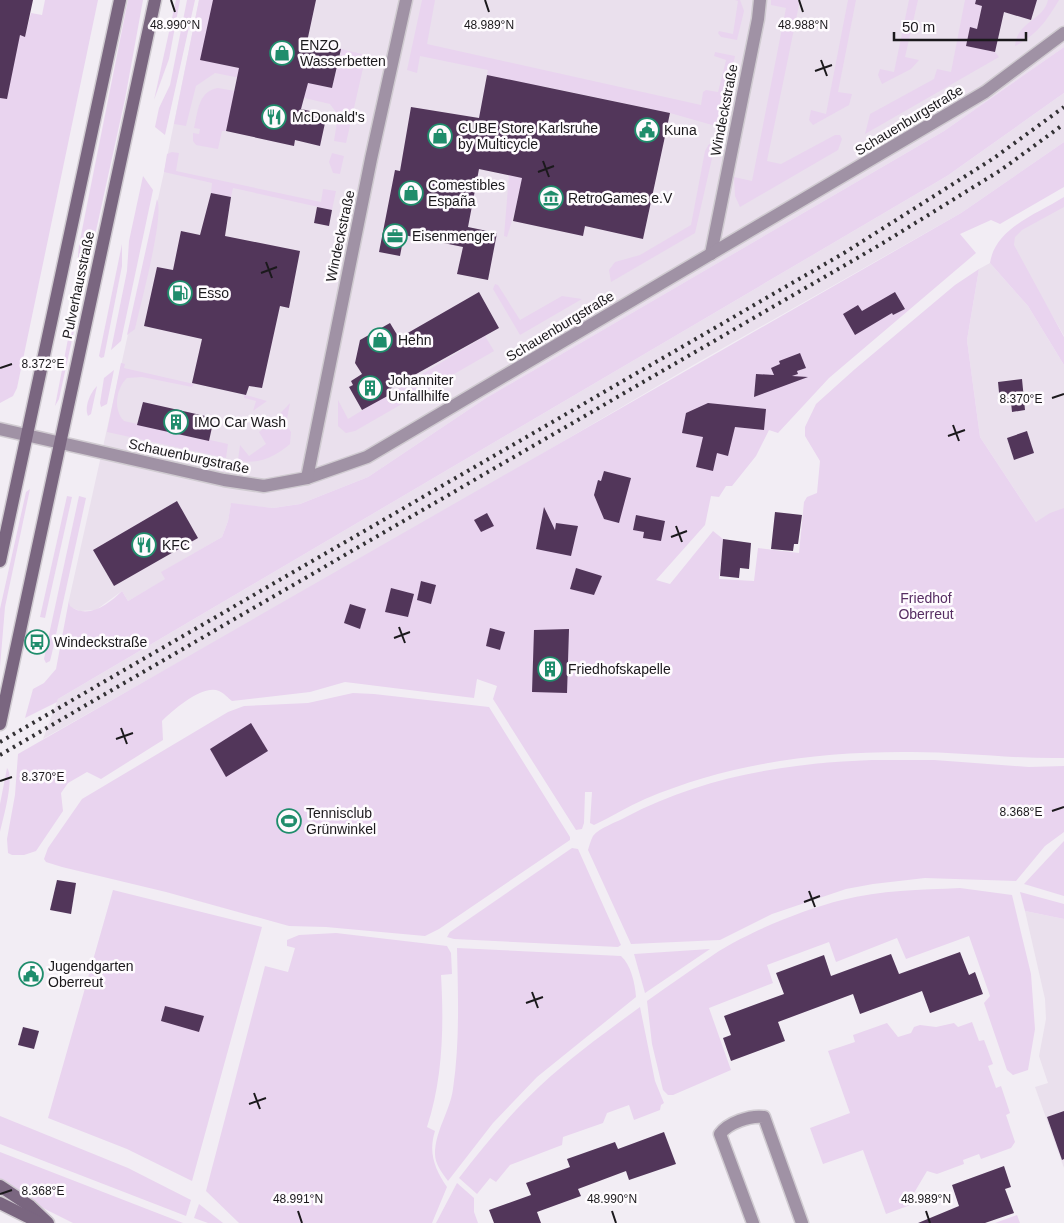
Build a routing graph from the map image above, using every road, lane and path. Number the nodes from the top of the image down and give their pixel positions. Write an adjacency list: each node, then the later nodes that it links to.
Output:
1 (120, 0): 8 (main road, Pulverhausstraße)
2 (155, 0): 9 (main road, Pulverhausstraße)
3 (406, 0): 10 (street, Windeckstraße)
4 (760, 0): 6 (street, Windeckstraße)
5 (1064, 33): 6 (street, Schauenburgstraße)
6 (711, 254): 10 (street, Schauenburgstraße)
7 (0, 429): 8 (street, Schauenburgstraße)
8 (27, 435): 9 (street, Schauenburgstraße); 11 (main road, Pulverhausstraße)
9 (61, 443): 10 (street, Schauenburgstraße); 12 (main road, Pulverhausstraße)
10 (307, 478)
11 (0, 561)
12 (0, 724)
13 (0, 1186): 16 (main road)
14 (0, 1203): 15 (main road)
15 (40, 1223)
16 (48, 1223)
17 (752, 1223): 18 (street)
18 (802, 1223)

